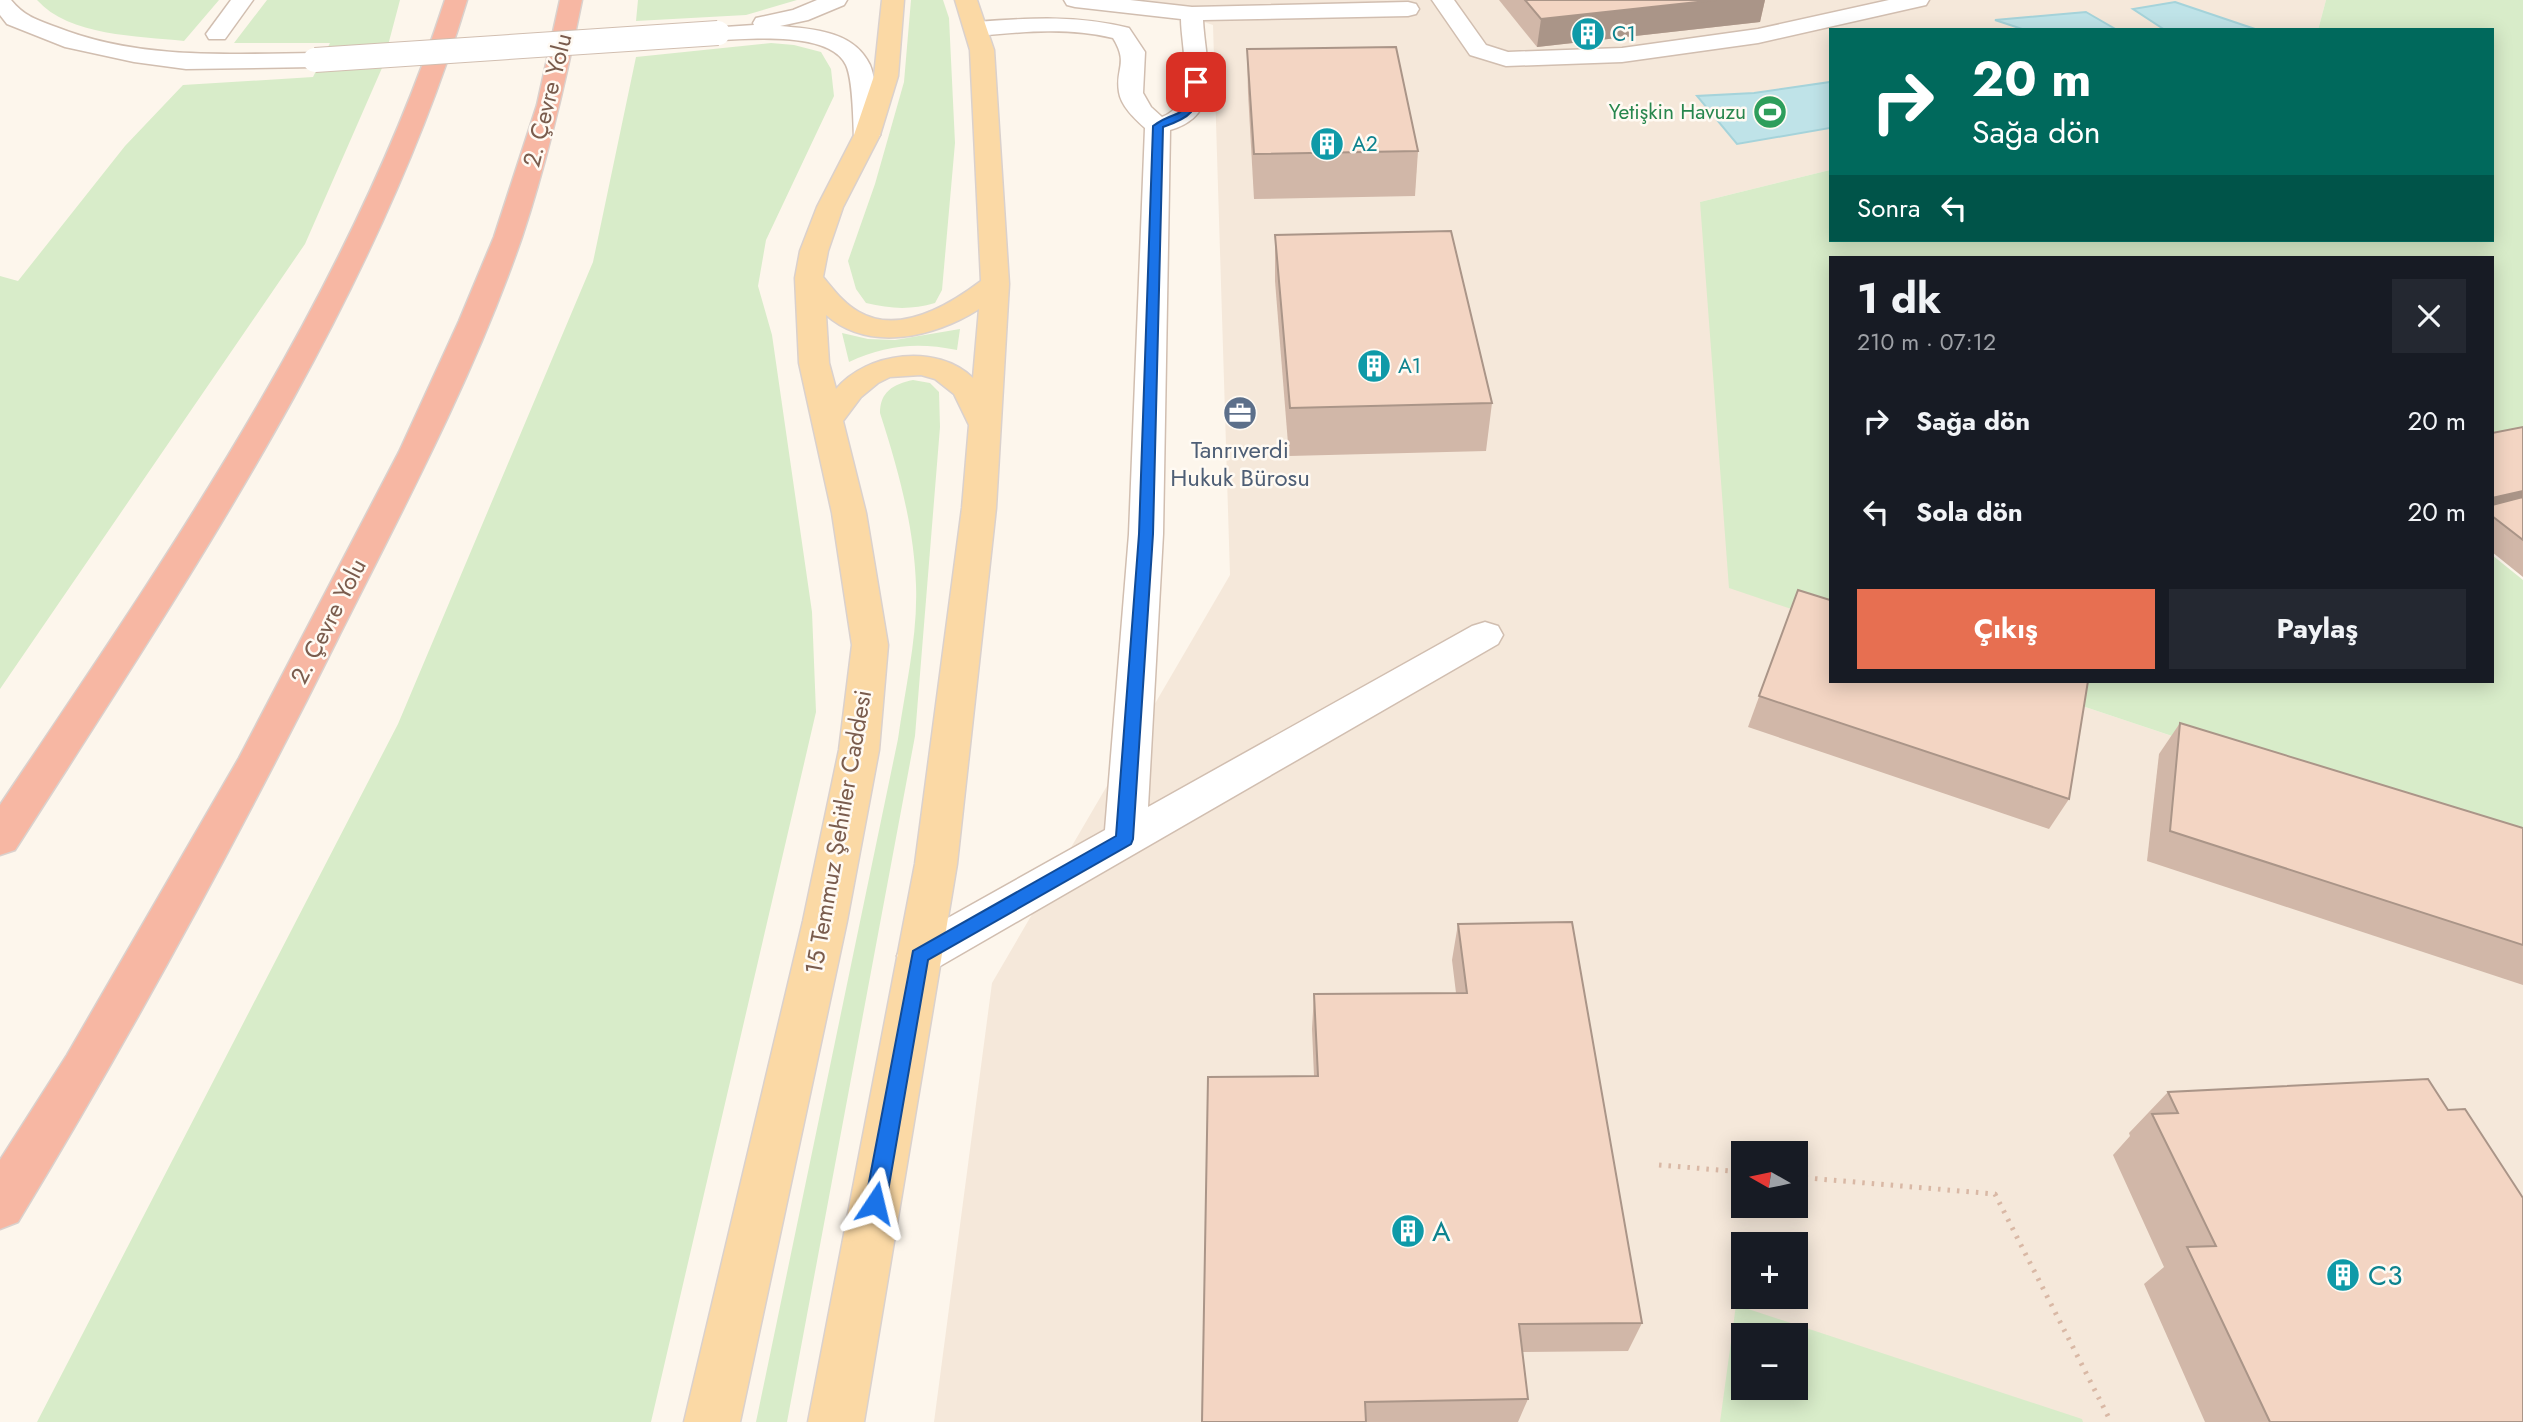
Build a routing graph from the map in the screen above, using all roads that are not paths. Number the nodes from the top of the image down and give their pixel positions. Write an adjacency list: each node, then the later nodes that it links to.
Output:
1 (0, 0): 14 (street, bridge)
2 (243, 0): 15 (street)
3 (456, 0): 23 (highway)
4 (571, 0): 26 (highway, 2. Çevre Yolu)
5 (836, 0): 14 (street)
6 (893, 0): 17 (main road, 15 Temmuz Şehitler Caddesi)
7 (1074, 0): 11 (street); 13 (street)
8 (1443, 0): 9 (street)
9 (1918, 0)
10 (1408, 9): 11 (street)
11 (1192, 14): 16 (street)
12 (971, 15): 13 (street); 19 (main road)
13 (1056, 25): 16 (street)
14 (718, 33): 17 (street)
15 (217, 34)
16 (1158, 126): 24 (street)
17 (867, 135): 18 (main road, 15 Temmuz Şehitler Caddesi)
18 (809, 278): 19 (main road); 20 (main road, 15 Temmuz Şehitler Caddesi)
19 (995, 284): 21 (main road)
20 (827, 421): 21 (main road); 27 (main road, 15 Temmuz Şehitler Caddesi)
21 (985, 425): 25 (main road)
22 (1485, 635): 24 (street)
23 (0, 838)
24 (1125, 839): 25 (street)
25 (919, 956): 28 (main road)
26 (0, 1205)
27 (712, 1422)
28 (836, 1422)

